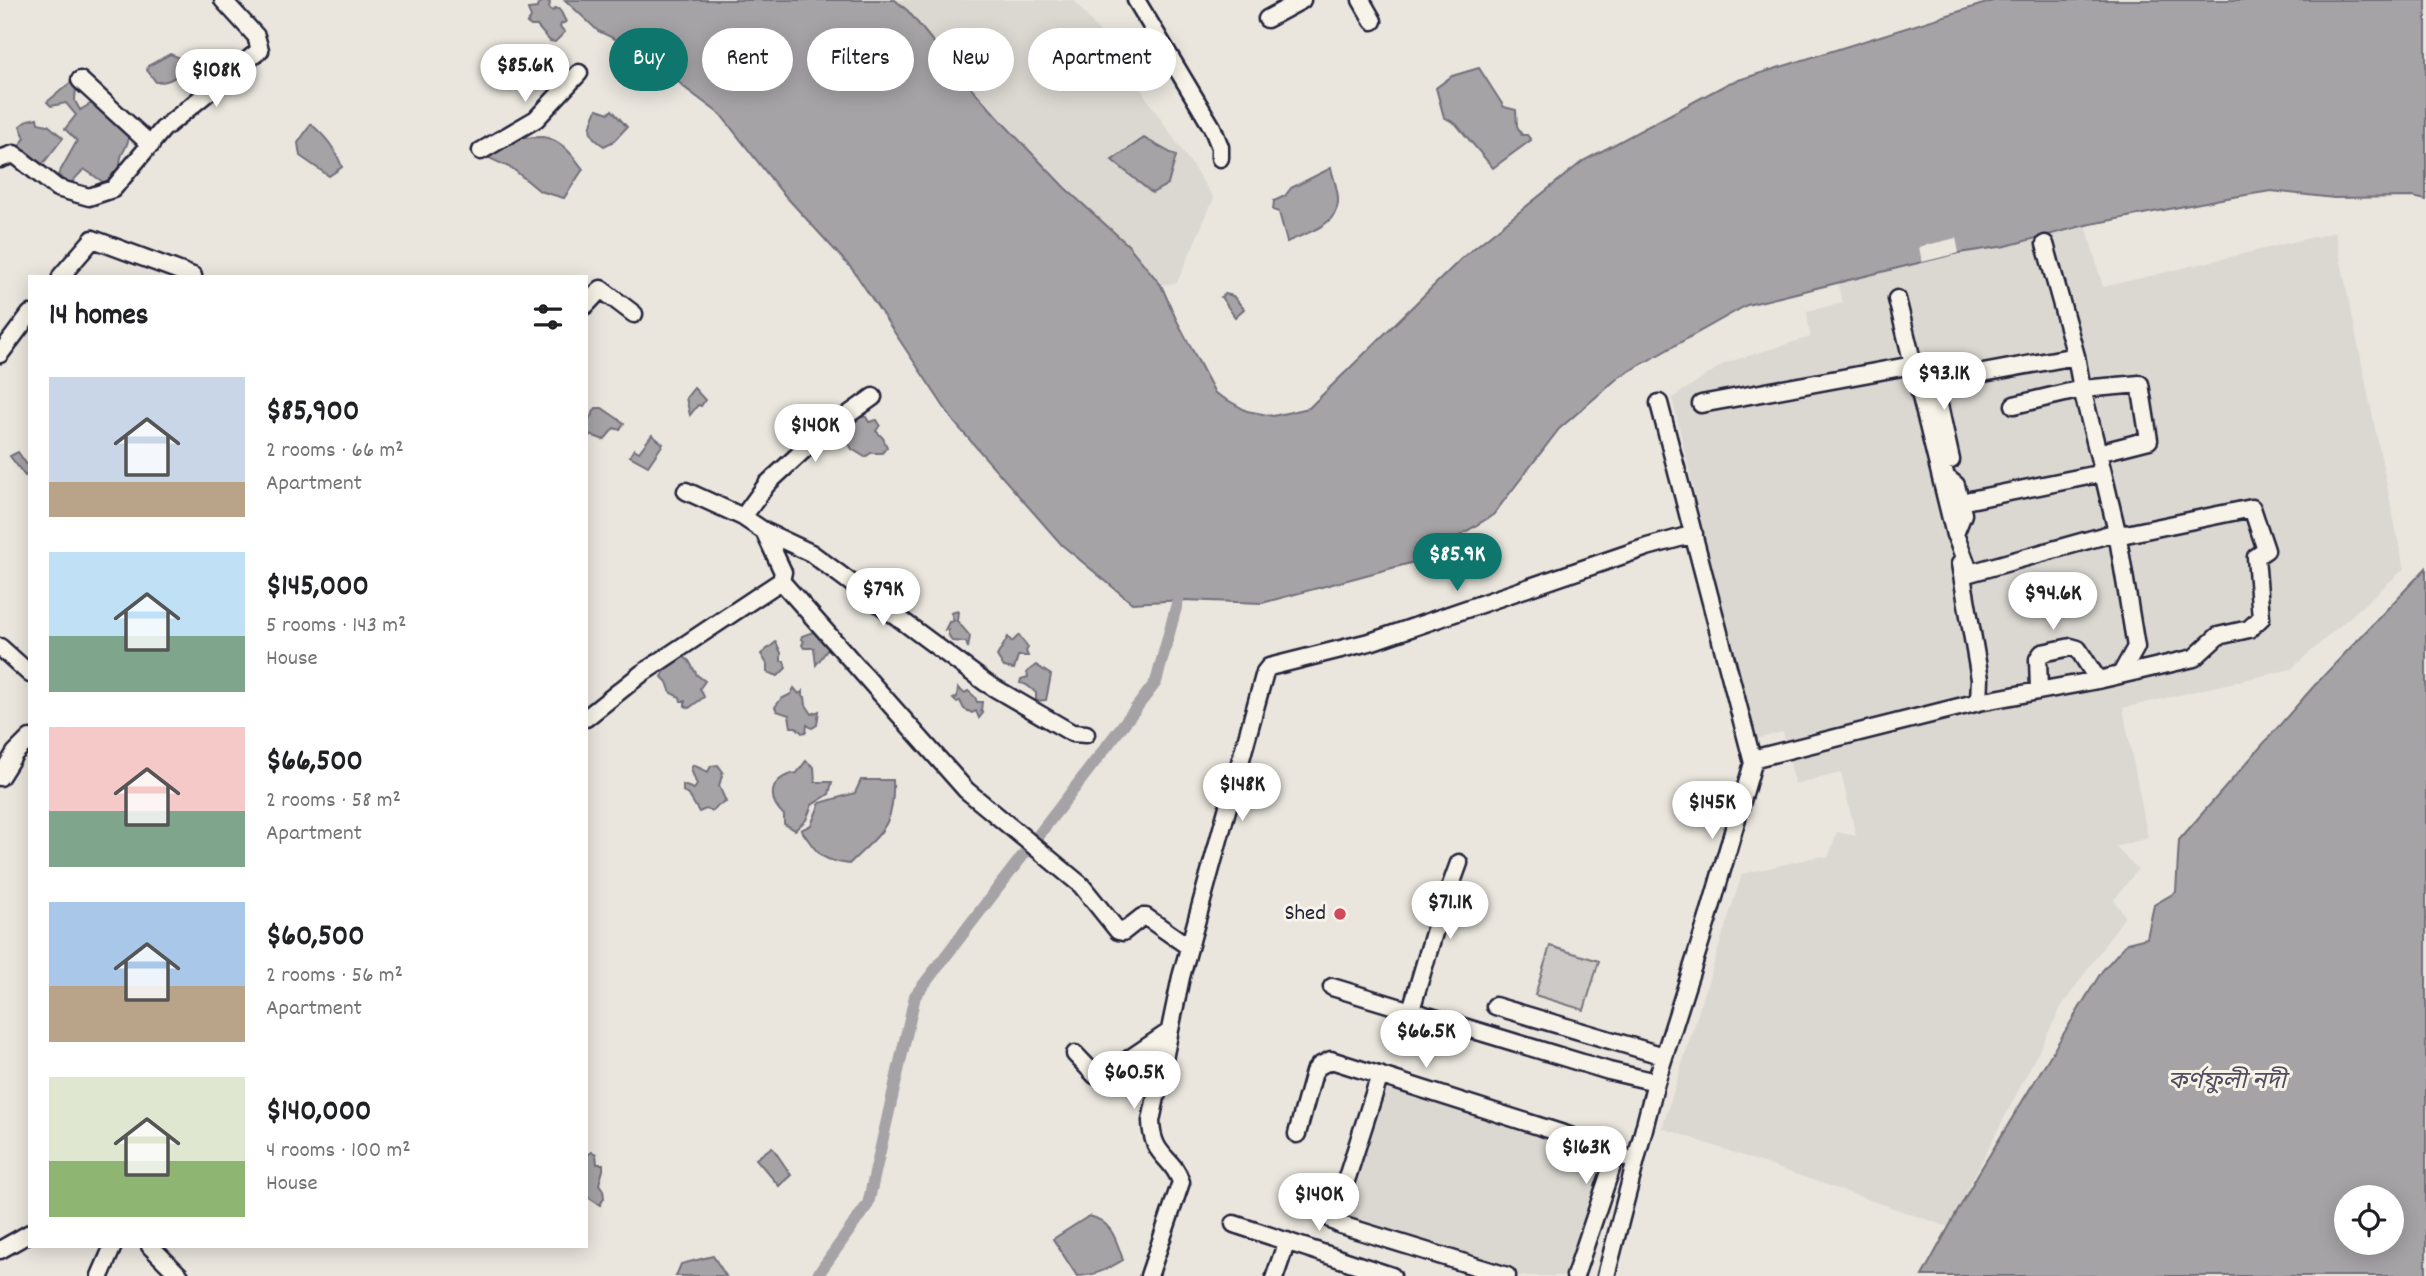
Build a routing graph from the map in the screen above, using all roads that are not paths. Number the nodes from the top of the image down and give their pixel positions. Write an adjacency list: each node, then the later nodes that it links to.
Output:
1 (223, 0): 9 (street)
2 (1136, 0): 11 (street)
3 (1302, 0): 5 (street)
4 (1361, 0): 6 (street)
5 (1267, 19)
6 (1373, 21)
7 (579, 73): 10 (street)
8 (80, 79): 9 (street)
9 (151, 145): 12 (street)
10 (481, 151)
11 (1220, 158)
12 (0, 159)
13 (2045, 244): 21 (street)
14 (62, 275): 15 (street)
15 (190, 275)
16 (1897, 299): 22 (street)
17 (588, 303): 18 (street)
18 (635, 314)
19 (28, 317): 20 (street)
20 (0, 354)
21 (2076, 356): 23 (street); 24 (street)
22 (1913, 365): 23 (street); 27 (street)
23 (1928, 380): 32 (street); 37 (street)
24 (2082, 388): 28 (street); 29 (street); 29 (street)
25 (873, 397): 33 (street)
26 (1659, 403): 36 (street)
27 (1701, 404)
28 (2014, 405)
29 (2098, 453): 30 (street)
30 (2103, 473): 32 (street); 35 (street)
31 (686, 491): 33 (street)
32 (1960, 502): 37 (street)
33 (743, 517): 34 (street)
34 (764, 531): 38 (street); 46 (street)
35 (2117, 532): 37 (street); 41 (street); 41 (street)
36 (1694, 534): 48 (street); 51 (street)
37 (1955, 534): 44 (street)
38 (781, 581): 45 (street); 51 (street)
39 (0, 647): 40 (street)
40 (28, 672)
41 (2121, 674): 42 (street)
42 (2098, 680): 43 (street); 43 (street)
43 (2039, 690): 44 (street)
44 (1979, 702): 48 (street)
45 (588, 716)
46 (1086, 734)
47 (28, 740): 49 (street)
48 (1752, 759): 57 (street)
49 (0, 777)
50 (1458, 863): 54 (street)
51 (1189, 947): 55 (street)
52 (1332, 987): 54 (street)
53 (1495, 1006): 57 (street)
54 (1411, 1010): 59 (street)
55 (1169, 1032): 56 (street); 71 (street)
56 (1075, 1054)
57 (1664, 1056): 59 (street)
58 (1380, 1075): 60 (street); 61 (street); 74 (street)
59 (1656, 1082): 62 (street)
60 (1297, 1134)
61 (1616, 1154): 62 (street); 75 (street)
62 (1636, 1161): 76 (street)
63 (1234, 1224): 65 (street)
64 (28, 1234): 68 (street)
65 (1287, 1241): 72 (street); 73 (street)
66 (112, 1248): 69 (street)
67 (152, 1248): 70 (street)
68 (0, 1251)
69 (100, 1276)
70 (180, 1276)
71 (1149, 1276)
72 (1275, 1276)
73 (1392, 1276)
74 (1507, 1276)
75 (1575, 1276)
76 (1606, 1276)

